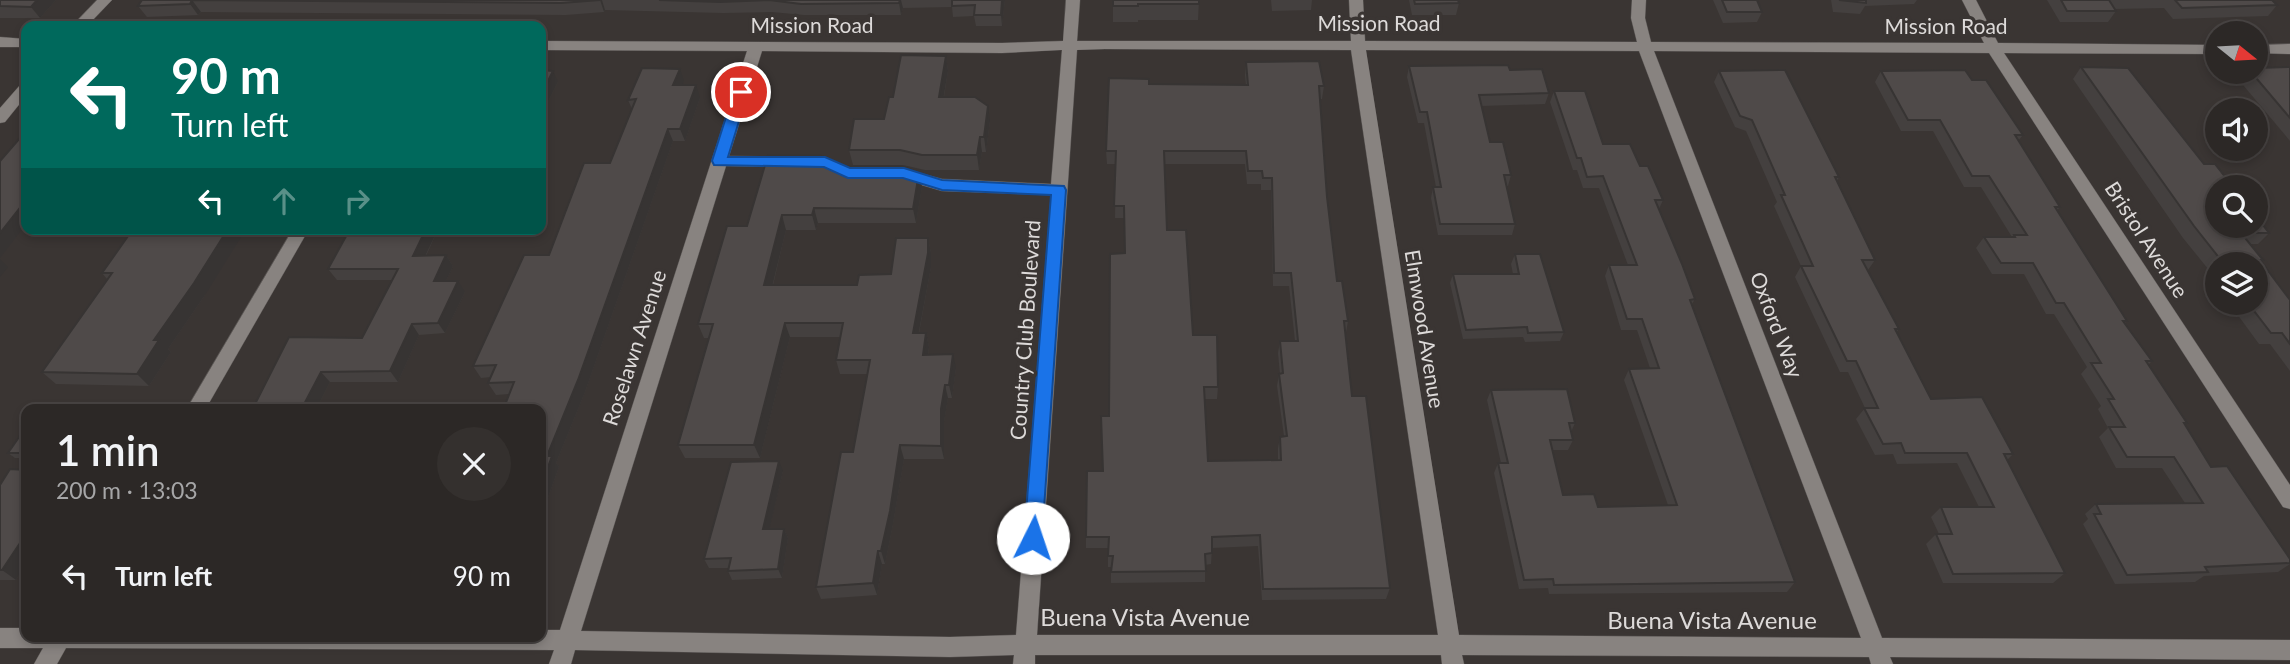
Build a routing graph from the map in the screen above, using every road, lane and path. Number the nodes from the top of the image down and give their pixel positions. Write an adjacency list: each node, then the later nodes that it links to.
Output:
1 (106, 0): 6 (street)
2 (1073, 0): 10 (street, Country Club Boulevard)
3 (1356, 0): 11 (street, Elmwood Avenue)
4 (1639, 0): 13 (street, Oxford Way)
5 (1969, 0): 14 (street, Bristol Avenue)
6 (84, 21)
7 (0, 42): 8 (street)
8 (21, 43)
9 (546, 45): 12 (street, Mission Road)
10 (1070, 45): 11 (street, Mission Road); 12 (street, Mission Road); 23 (street, Country Club Boulevard)
11 (1359, 45): 13 (street, Mission Road); 34 (street, Elmwood Avenue)
12 (756, 46): 20 (street, Roselawn Avenue)
13 (1645, 47): 14 (street, Mission Road); 35 (street, Oxford Way)
14 (1994, 48): 15 (street, Mission Road); 26 (street, Bristol Avenue)
15 (2205, 49)
16 (2268, 49): 17 (street)
17 (2290, 49)
18 (21, 93): 19 (street)
19 (0, 118)
20 (719, 161): 21 (street); 30 (street, Roselawn Avenue)
21 (812, 162)
22 (890, 173): 23 (street)
23 (1059, 190): 33 (street, Country Club Boulevard)
24 (297, 235): 25 (street)
25 (199, 404)
26 (2290, 501)
27 (0, 638): 28 (street, Buena Vista Avenue)
28 (21, 638)
29 (546, 640): 30 (street, Buena Vista Avenue)
30 (566, 640): 33 (street, Buena Vista Avenue); 37 (street, Roselawn Avenue)
31 (58, 642): 36 (street)
32 (2290, 650): 35 (street, Buena Vista Avenue)
33 (1025, 654): 34 (street, Buena Vista Avenue)
34 (1451, 655): 35 (street, Buena Vista Avenue)
35 (1879, 656)
36 (45, 664)
37 (559, 664)

